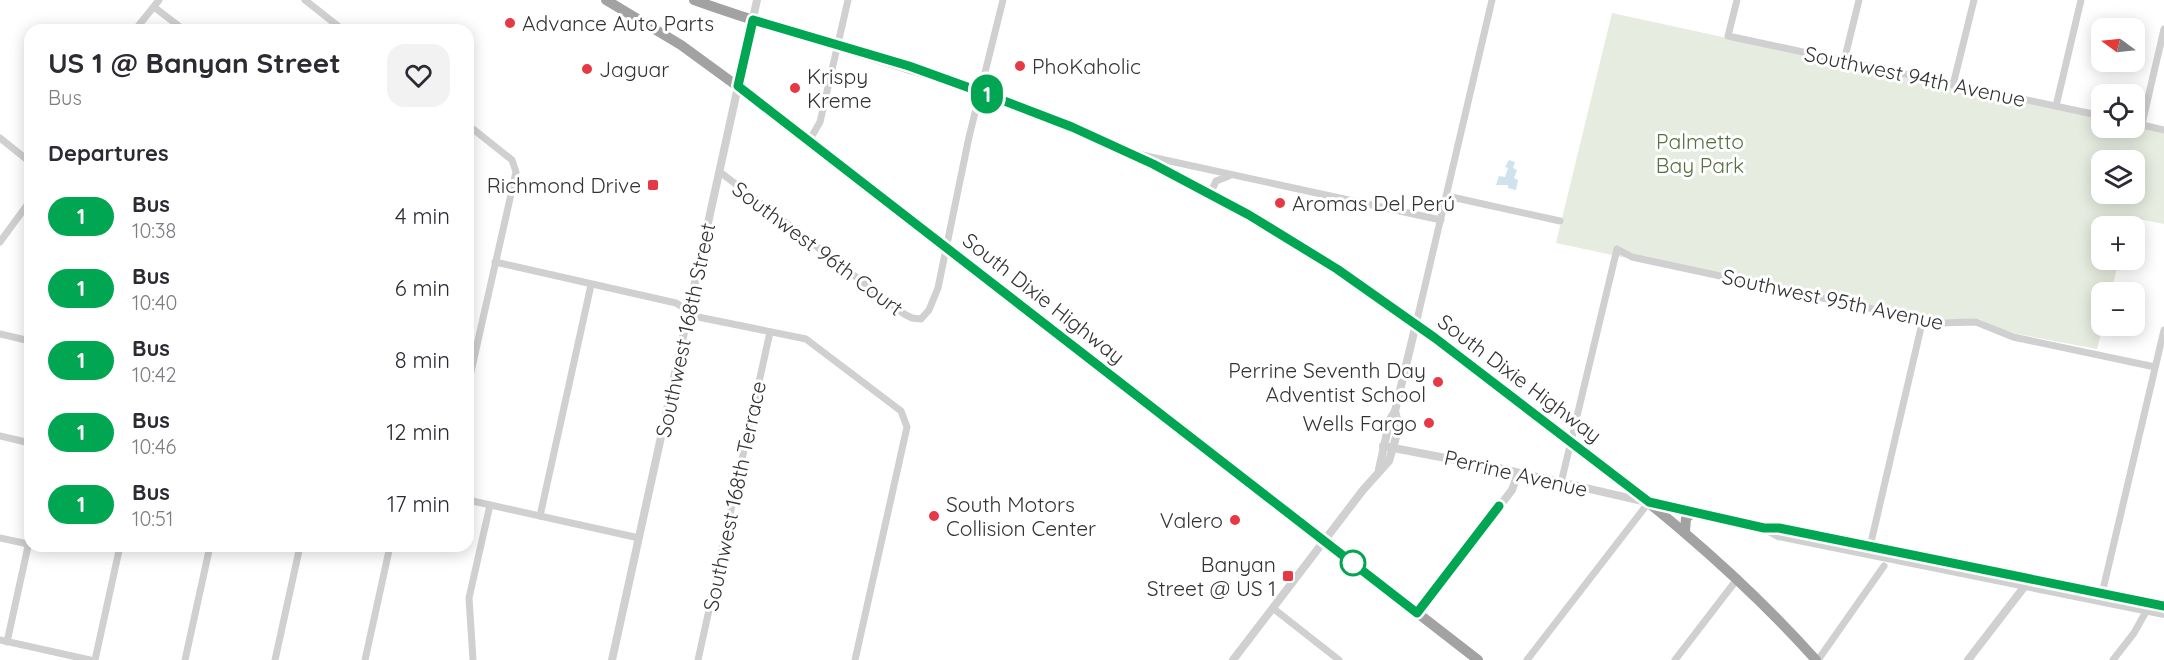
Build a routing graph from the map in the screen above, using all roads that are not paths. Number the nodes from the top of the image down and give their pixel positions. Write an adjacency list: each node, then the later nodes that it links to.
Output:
1 (305, 0): 16 (street)
2 (606, 0): 21 (highway, South Dixie Highway)
3 (694, 0): 13 (highway, South Dixie Highway)
4 (757, 0): 13 (street, Southwest 168th Street)
5 (848, 0): 18 (street)
6 (1003, 0): 22 (street)
7 (1492, 0): 36 (street)
8 (1737, 0): 19 (street, Southwest 94th Avenue)
9 (1859, 0): 19 (street)
10 (1974, 0): 20 (street)
11 (2080, 0): 24 (street)
12 (156, 3): 14 (street); 15 (street)
13 (753, 20): 18 (highway, South Dixie Highway); 21 (street, Southwest 168th Street)
14 (140, 24)
15 (178, 24)
16 (335, 24)
17 (2164, 29): 23 (street)
18 (838, 45): 22 (highway, South Dixie Highway); 30 (street)
19 (1844, 61): 20 (street, Southwest 94th Avenue)
20 (1953, 85): 24 (street, Southwest 94th Avenue)
21 (738, 86): 30 (highway, South Dixie Highway); 33 (street, Southwest 168th Street)
22 (981, 92): 31 (highway, South Dixie Highway); 41 (street)
23 (2145, 98)
24 (2056, 106): 25 (street, Southwest 94th Avenue)
25 (2091, 114)
26 (2145, 126): 28 (street)
27 (474, 130): 42 (street)
28 (2164, 130)
29 (0, 138): 32 (street)
30 (809, 141): 41 (highway, South Dixie Highway)
31 (1126, 152): 34 (street); 35 (highway, South Dixie Highway)
32 (24, 157)
33 (720, 172): 41 (street, Southwest 96th Court); 44 (street, Southwest 168th Street)
34 (1234, 176): 35 (street); 38 (street)
35 (1214, 196): 46 (highway, South Dixie Highway)
36 (1447, 196): 38 (street); 39 (street)
37 (24, 209): 40 (street)
38 (1441, 220): 46 (street)
39 (1560, 221)
40 (0, 243)
41 (946, 247): 71 (highway, South Dixie Highway)
42 (495, 262): 43 (street); 51 (street)
43 (591, 285): 44 (street); 66 (street)
44 (690, 312): 48 (street); 69 (street, Southwest 168th Street)
45 (1923, 320): 52 (street, Southwest 95th Avenue); 56 (street, Southwest 95th Avenue); 72 (street)
46 (1416, 324): 53 (street); 56 (highway, South Dixie Highway)
47 (2164, 330): 52 (street)
48 (770, 333): 95 (street, Southwest 168th Terrace); 96 (street)
49 (0, 334): 50 (street)
50 (24, 340)
51 (474, 357)
52 (2155, 367): 81 (street)
53 (1395, 411): 57 (street); 58 (street)
54 (0, 436): 55 (street)
55 (24, 442)
56 (1571, 442): 61 (street); 63 (highway, South Dixie Highway)
57 (1383, 446): 58 (street, Perrine Avenue); 59 (street)
58 (1394, 448): 59 (street); 60 (street, Perrine Avenue)
59 (1379, 469): 71 (street)
60 (1518, 473): 61 (street, Perrine Avenue); 85 (street)
61 (1561, 483): 63 (street, Perrine Avenue)
62 (474, 501): 64 (street)
63 (1649, 502): 65 (street, Perrine Avenue); 67 (highway, South Dixie Highway); 100 (street)
64 (490, 505): 66 (street); 93 (street)
65 (1694, 512): 67 (highway); 72 (street, Perrine Avenue)
66 (540, 516): 69 (street)
67 (1685, 531): 79 (highway, South Dixie Highway)
68 (0, 538): 70 (street)
69 (639, 538): 94 (street, Southwest 168th Street)
70 (24, 540)
71 (1324, 541): 84 (street); 85 (highway, South Dixie Highway)
72 (1869, 550): 80 (street, Perrine Avenue)
73 (26, 552): 87 (street)
74 (119, 552): 89 (street)
75 (209, 552): 90 (street)
76 (299, 552): 91 (street)
77 (389, 552): 92 (street)
78 (1884, 566): 102 (street)
79 (1738, 578): 101 (street); 102 (highway, South Dixie Highway)
80 (2028, 581): 81 (street, Perrine Avenue); 103 (street)
81 (2101, 597): 82 (street, Perrine Avenue)
82 (2148, 606): 83 (street); 86 (street); 104 (street)
83 (2164, 606)
84 (1274, 609): 97 (street); 98 (street)
85 (1417, 613): 99 (highway, South Dixie Highway)
86 (2164, 614)
87 (3, 641): 88 (street)
88 (90, 660)
89 (95, 660)
90 (185, 660)
91 (275, 660)
92 (365, 660)
93 (473, 660)
94 (612, 660)
95 (698, 660)
96 (855, 660)
97 (1233, 660)
98 (1339, 660)
99 (1478, 660)
100 (1527, 660)
101 (1675, 660)
102 (1817, 660)
103 (1968, 660)
104 (2113, 660)

